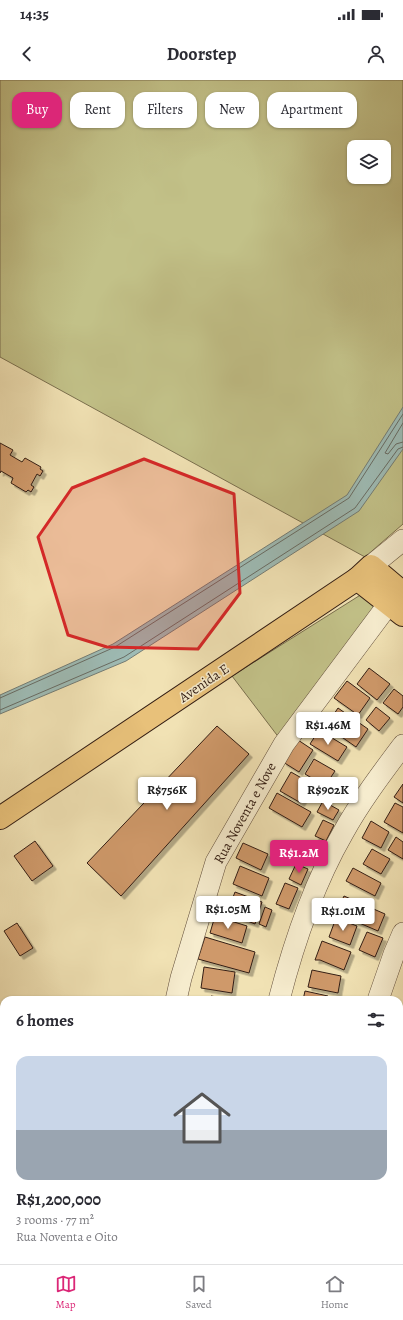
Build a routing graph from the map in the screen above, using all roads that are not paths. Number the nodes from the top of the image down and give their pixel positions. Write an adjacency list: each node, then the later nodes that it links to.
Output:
1 (403, 540): 2 (street, Avenida E)
2 (364, 573): 3 (main road); 5 (main road, Avenida E)
3 (399, 600): 7 (street, Rua Noventa e Nove)
4 (403, 745): 8 (street)
5 (0, 818)
6 (403, 933): 9 (street)
7 (177, 996)
8 (280, 996)
9 (379, 996)

